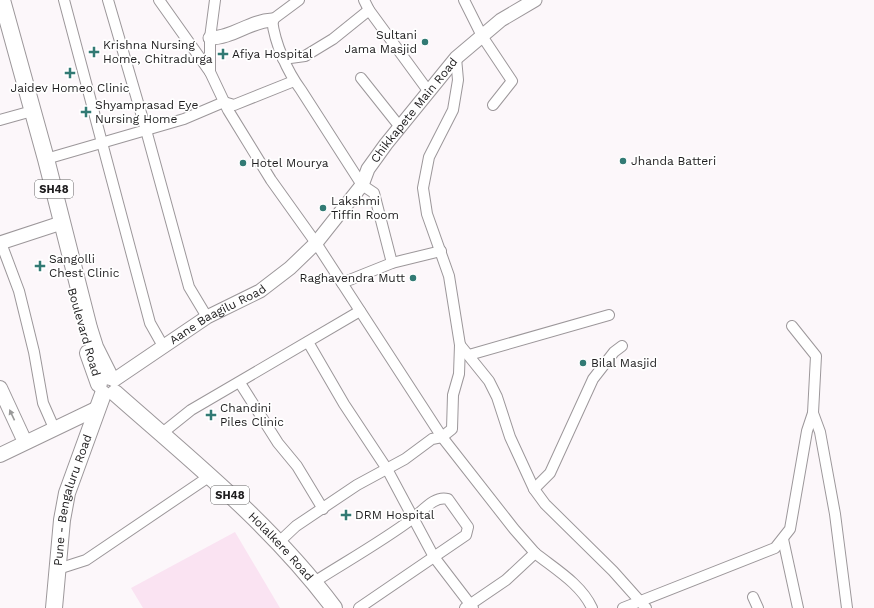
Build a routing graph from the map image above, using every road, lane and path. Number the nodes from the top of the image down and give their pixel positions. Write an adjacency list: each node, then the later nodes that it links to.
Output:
1 (64, 0): 27 (street)
2 (108, 0): 26 (street)
3 (159, 0): 17 (street)
4 (215, 0): 14 (street)
5 (299, 0): 11 (street)
6 (364, 0): 10 (street)
7 (464, 0): 13 (street)
8 (536, 0): 13 (street, Chikkapete Main Road)
9 (5, 2): 28 (main road, Boulevard Road / SH48)
10 (369, 10): 16 (street); 20 (street)
11 (272, 20): 14 (street); 16 (street)
12 (0, 26): 23 (main road, Boulevard Road / SH48)
13 (482, 36): 15 (street, Chikkapete Main Road); 22 (street)
14 (210, 38): 17 (street)
15 (456, 58): 20 (street, Chikkapete Main Road); 33 (street)
16 (283, 59): 19 (street)
17 (210, 72): 21 (street)
18 (361, 78): 25 (street)
19 (294, 81): 21 (street); 29 (street)
20 (429, 92): 25 (street, Chikkapete Main Road)
21 (224, 102): 26 (street); 32 (street)
22 (493, 104)
23 (25, 113): 24 (street); 30 (main road, Boulevard Road / SH48)
24 (0, 120)
25 (400, 127): 29 (street, Chikkapete Main Road)
26 (146, 130): 27 (street); 38 (street)
27 (101, 143): 28 (street); 42 (street)
28 (46, 159): 47 (main road, Boulevard Road / SH48)
29 (362, 185): 32 (street, Chikkapete Main Road); 34 (street)
30 (55, 225): 31 (street); 47 (main road, Boulevard Road / SH48)
31 (0, 243): 49 (street)
32 (316, 243): 35 (street); 38 (street, Aane Baagilu Road)
33 (441, 252): 34 (street); 41 (street)
34 (392, 263): 35 (street)
35 (342, 283): 36 (street)
36 (360, 311): 40 (street); 51 (street)
37 (609, 315): 44 (street)
38 (207, 317): 42 (street, Aane Baagilu Road)
39 (792, 326): 48 (street)
40 (308, 342): 45 (street); 54 (street)
41 (460, 345): 44 (street); 51 (street)
42 (163, 346): 47 (street, Aane Baagilu Road)
43 (622, 346): 56 (street)
44 (469, 355): 56 (street)
45 (240, 383): 50 (street); 57 (street)
46 (0, 388): 52 (main road, one-way to 46)
47 (107, 389): 49 (main road); 50 (main road, Holalkere Road / SH48); 63 (main road, Pune - Bengaluru Road)
48 (813, 413): 59 (street); 75 (street)
49 (54, 428): 52 (main road)
50 (161, 434): 55 (main road, Holalkere Road / SH48)
51 (442, 437): 54 (street); 61 (street)
52 (25, 442): 53 (main road)
53 (0, 455)
54 (387, 469): 57 (street); 58 (street)
55 (210, 476): 60 (main road, Holalkere Road / SH48); 63 (street)
56 (534, 489): 66 (street)
57 (323, 510): 60 (street)
58 (412, 519): 62 (street); 62 (street); 64 (street)
59 (783, 538): 66 (street); 74 (street)
60 (279, 542): 64 (main road, Holalkere Road / SH48)
61 (535, 553): 67 (street); 71 (street)
62 (434, 557): 67 (street); 70 (street)
63 (58, 570): 68 (main road, Pune - Bengaluru Road)
64 (314, 582): 69 (main road, Holalkere Road / SH48)
65 (752, 597): 73 (street)
66 (643, 605): 72 (street)
67 (469, 607)
68 (54, 608)
69 (334, 608)
70 (359, 608)
71 (592, 608)
72 (623, 608)
73 (758, 608)
74 (798, 608)
75 (848, 608)

